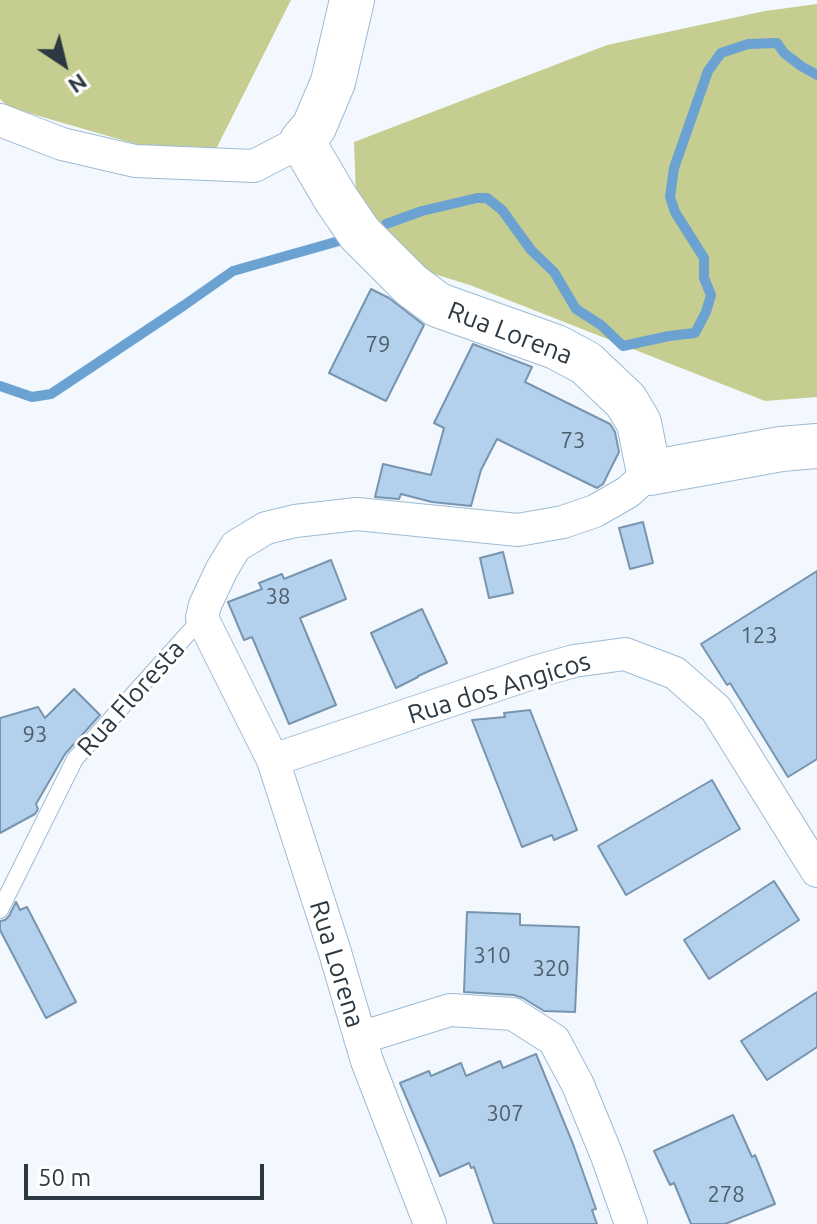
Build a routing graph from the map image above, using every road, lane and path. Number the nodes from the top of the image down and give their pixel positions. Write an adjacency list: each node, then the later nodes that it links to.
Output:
1 (352, 0): 3 (street)
2 (0, 120): 3 (street)
3 (302, 141): 5 (street, Rua Lorena)
4 (817, 446): 5 (street)
5 (649, 473): 6 (street)
6 (202, 618): 7 (street, Rua Lorena); 9 (lane, Rua Floresta)
7 (273, 760): 8 (street, Rua dos Angicos); 10 (street, Rua Lorena)
8 (817, 871)
9 (0, 910)
10 (360, 1038): 11 (street, Rua Lorena); 12 (street)
11 (430, 1224)
12 (631, 1224)

